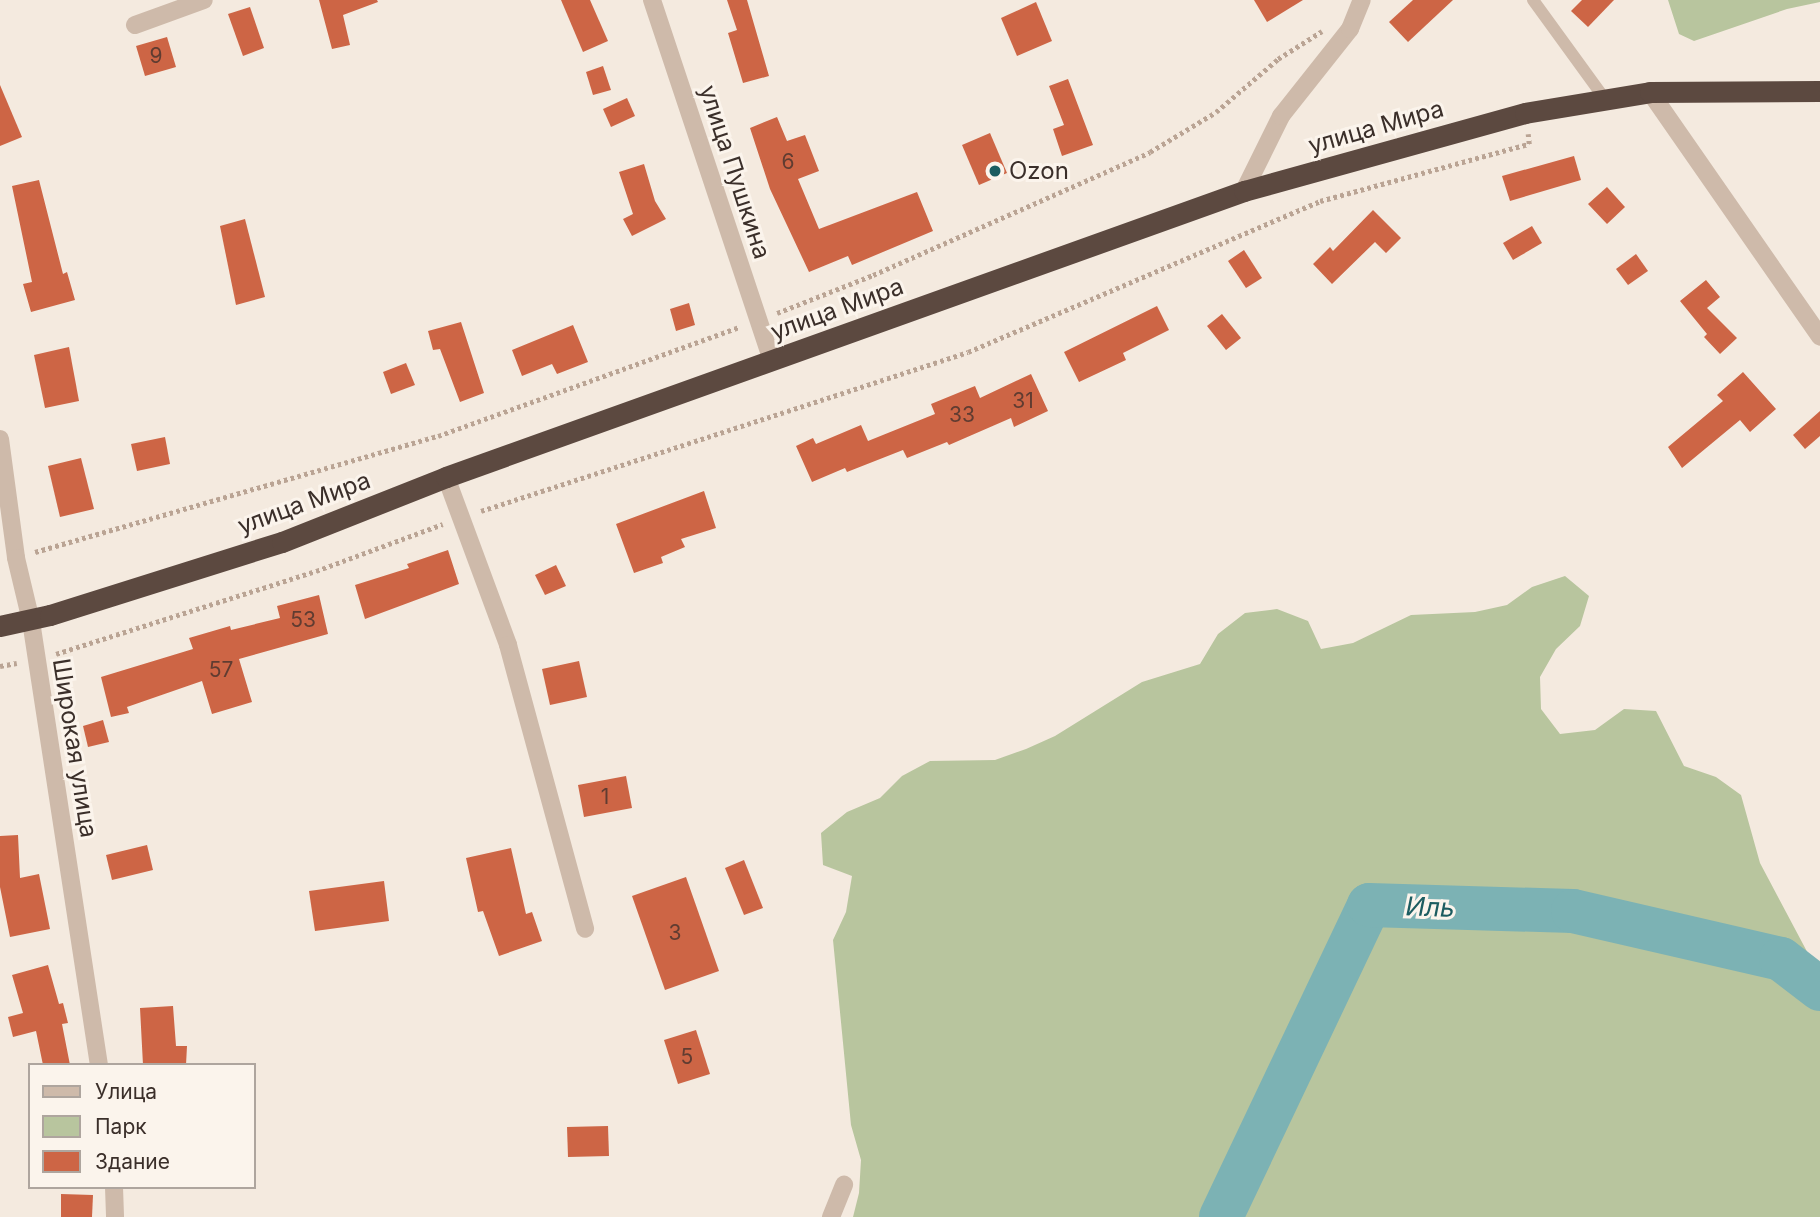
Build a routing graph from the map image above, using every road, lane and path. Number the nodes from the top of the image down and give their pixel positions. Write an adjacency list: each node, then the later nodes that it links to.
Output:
1 (204, 0): 5 (street)
2 (652, 0): 12 (street, улица Пушкина)
3 (1362, 0): 6 (street)
4 (1533, 0): 9 (lane)
5 (135, 25)
6 (1350, 29): 11 (street); 12 (path)
7 (1820, 91): 8 (highway, улица Мира)
8 (1650, 92): 9 (highway, улица Мира); 13 (street)
9 (1605, 99): 10 (highway, улица Мира)
10 (1525, 113): 11 (highway, улица Мира); 17 (path)
11 (1244, 191): 14 (highway, улица Мира)
12 (758, 320): 14 (street, улица Пушкина); 18 (path)
13 (1820, 337)
14 (772, 360): 16 (highway, улица Мира)
15 (0, 439): 18 (street, Широкая улица)
16 (446, 477): 17 (street); 19 (highway, улица Мира)
17 (461, 517): 21 (path); 23 (street)
18 (16, 558): 19 (street, Широкая улица)
19 (31, 621): 20 (highway, улица Мира); 21 (street, Широкая улица)
20 (0, 626)
21 (36, 660): 22 (path); 24 (street, Широкая улица)
22 (0, 666)
23 (585, 929)
24 (99, 1063)
25 (845, 1184): 28 (street)
26 (114, 1189): 27 (street)
27 (115, 1217)
28 (831, 1217)

